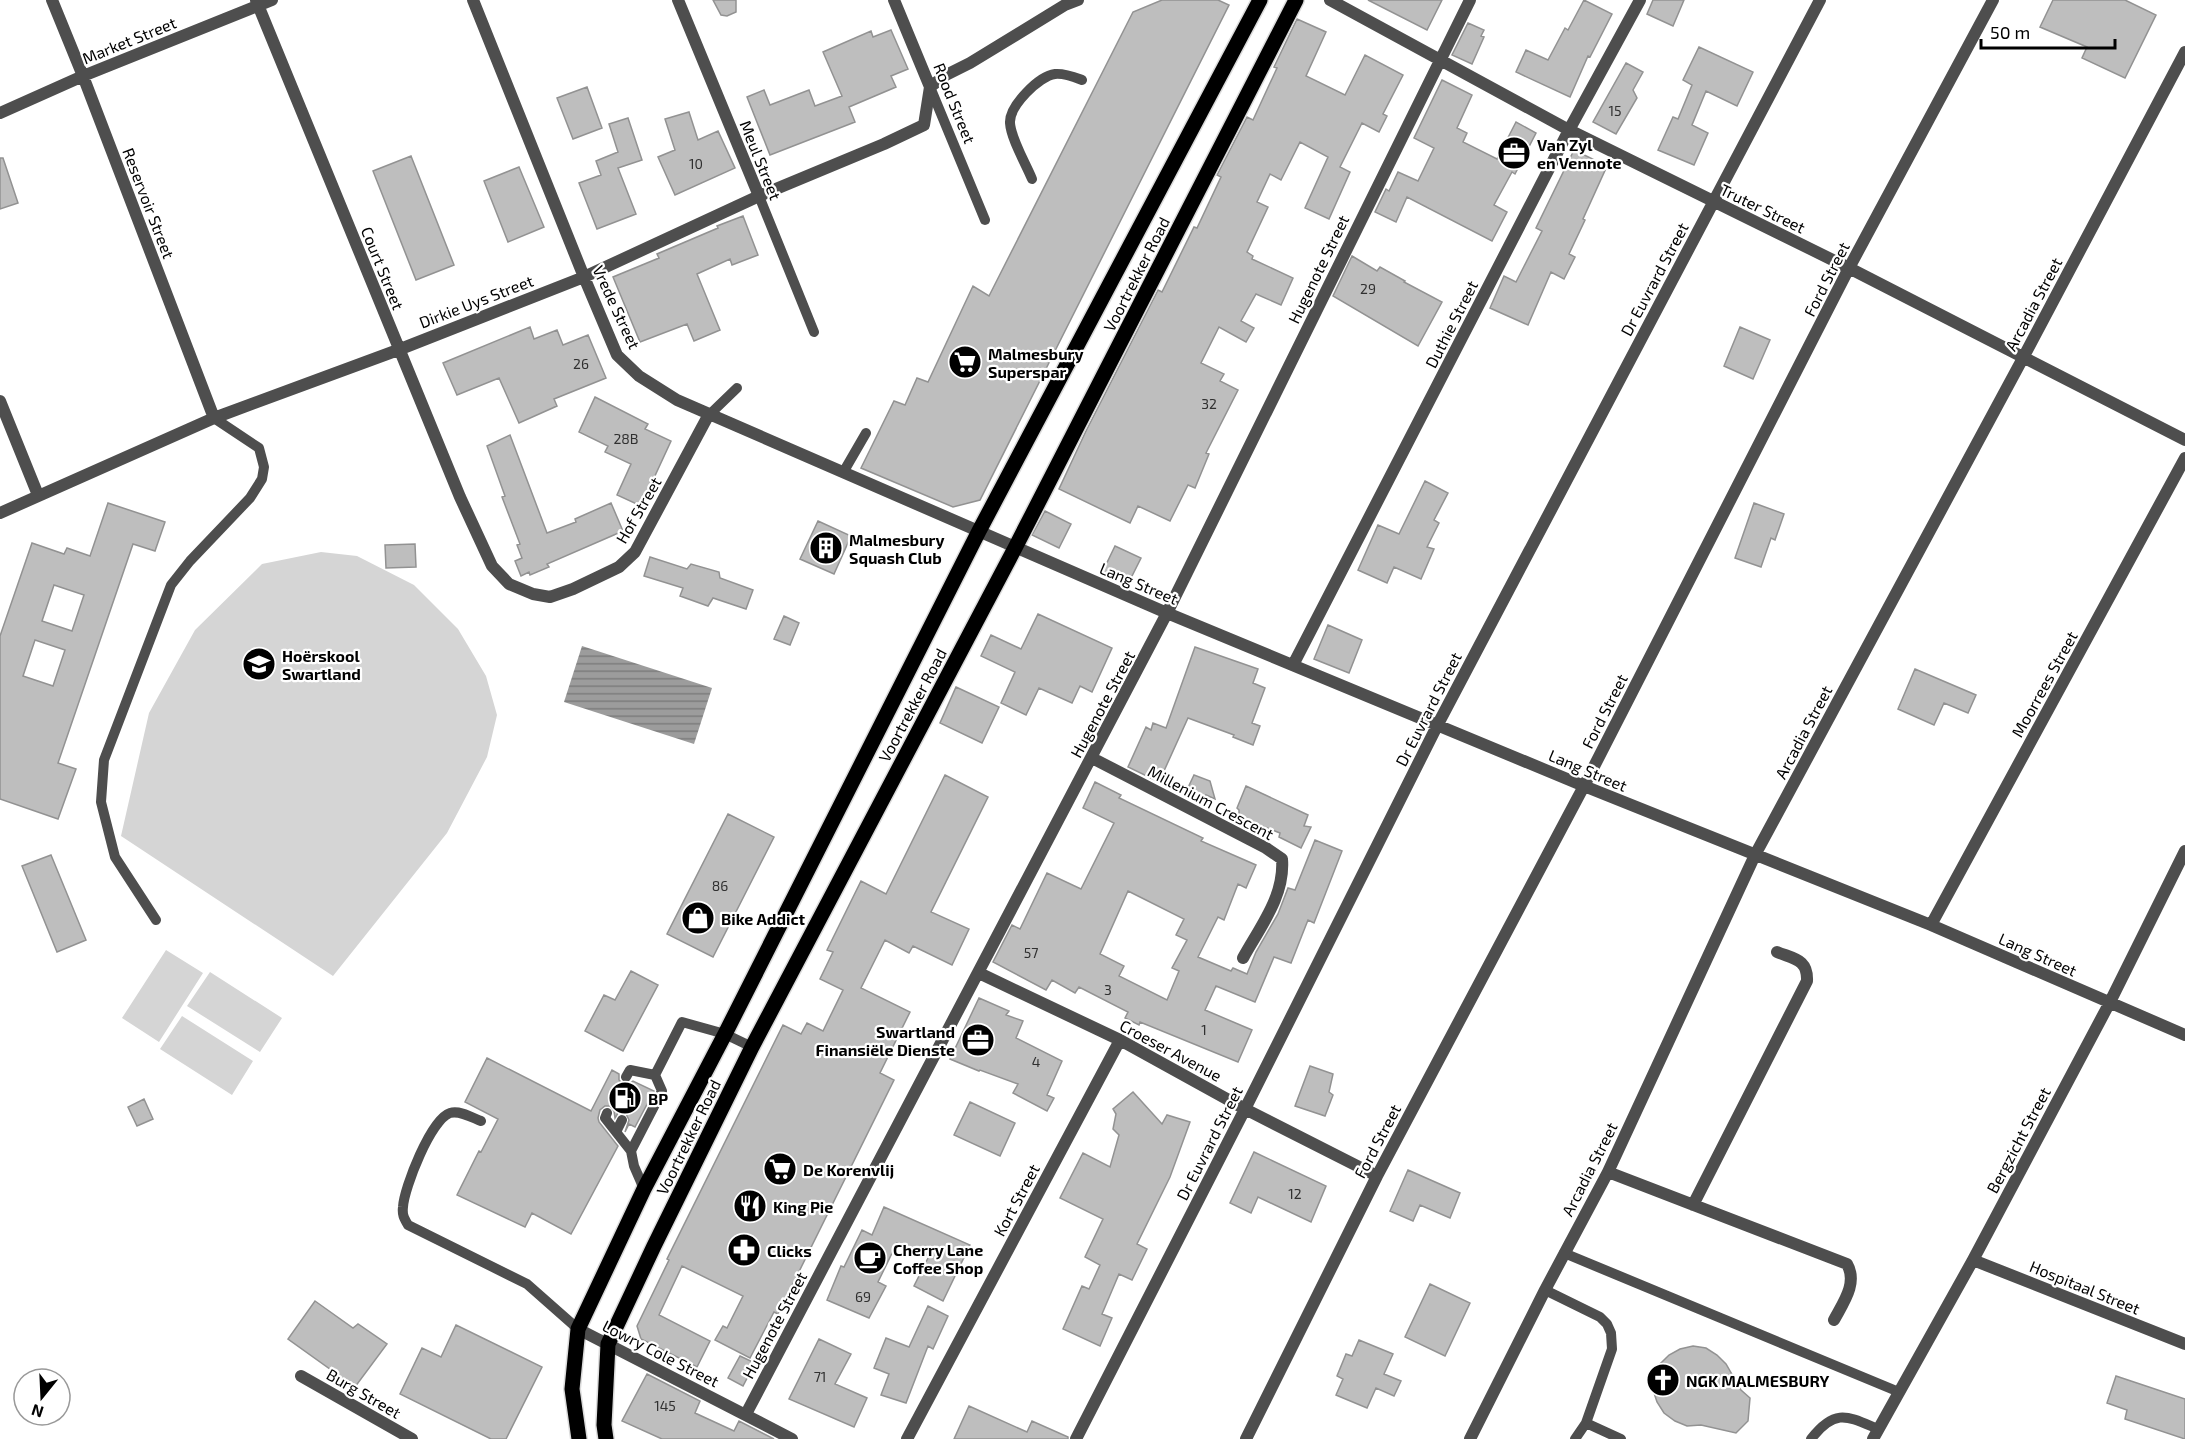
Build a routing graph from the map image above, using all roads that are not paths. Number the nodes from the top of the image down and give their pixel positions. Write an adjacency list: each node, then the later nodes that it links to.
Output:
1 (52, 0): 18 (street, Reservoir Street)
2 (272, 0): 14 (street, Market Street)
3 (474, 0): 28 (street, Vrede Street)
4 (678, 0): 24 (street, Meul Street)
5 (894, 0): 20 (street, Rood Street)
6 (1078, 0): 15 (street)
7 (1260, 0): 42 (main road, Voortrekker Road)
8 (1296, 0): 43 (main road, Voortrekker Road)
9 (1330, 0): 17 (street, Truter Street)
10 (1470, 0): 17 (street, Hugenote Street)
11 (1640, 0): 22 (street, Duthie Street)
12 (1820, 0): 25 (street, Dr Euvrard Street)
13 (1994, 0): 27 (street, Ford Street)
14 (257, 3): 18 (street, Market Street); 30 (street, Court Street)
15 (1064, 3): 20 (street)
16 (2185, 52): 31 (street, Arcadia Street)
17 (1440, 58): 22 (street, Truter Street); 45 (street, Hugenote Street)
18 (83, 76): 21 (street, Market Street); 35 (street, Reservoir Street)
19 (1082, 80): 23 (lane)
20 (930, 87): 24 (street, Dirkie Uys Street); 26 (lane, Rood Street)
21 (0, 113)
22 (1569, 130): 25 (street, Truter Street); 46 (street, Duthie Street)
23 (1032, 179)
24 (759, 196): 28 (street, Dirkie Uys Street); 29 (lane, Meul Street)
25 (1713, 202): 27 (street, Truter Street); 47 (street, Dr Euvrard Street)
26 (985, 220)
27 (1849, 268): 31 (street, Truter Street); 49 (street, Ford Street)
28 (584, 277): 30 (street, Dirkie Uys Street); 34 (street, Vrede Street)
29 (814, 332)
30 (398, 350): 35 (street, Dirkie Uys Street); 44 (street, Court Street)
31 (2023, 358): 37 (street, Truter Street); 51 (street, Arcadia Street)
32 (737, 388): 34 (lane)
33 (0, 401): 40 (street)
34 (708, 416): 39 (street, Vrede Street); 44 (street, Hof Street)
35 (214, 418): 40 (street, Dirkie Uys Street); 52 (lane)
36 (866, 433): 39 (lane)
37 (2185, 440)
38 (2185, 458): 53 (street, Moorrees Street)
39 (844, 471): 42 (street, Vrede Street)
40 (38, 495): 41 (street, Dirkie Uys Street)
41 (0, 513)
42 (979, 531): 43 (street, Lang Street); 58 (main road, Voortrekker Road)
43 (1015, 548): 45 (street, Lang Street); 61 (main road, Voortrekker Road)
44 (533, 594)
45 (1167, 614): 46 (street, Lang Street); 48 (street, Hugenote Street)
46 (1293, 665): 47 (street, Lang Street)
47 (1438, 724): 49 (street, Lang Street); 65 (street, Dr Euvrard Street)
48 (1092, 758): 55 (street, Millenium Crescent); 56 (street, Hugenote Street)
49 (1584, 786): 51 (street, Lang Street); 72 (street, Ford Street)
50 (2185, 852): 57 (street, Bergzicht Street)
51 (1755, 855): 53 (street, Lang Street); 71 (street, Arcadia Street)
52 (156, 920)
53 (1931, 925): 57 (street, Lang Street)
54 (1777, 952): 74 (street)
55 (1243, 958)
56 (979, 974): 60 (street, Croeser Avenue); 84 (street, Hugenote Street)
57 (2109, 1004): 59 (street, Lang Street); 76 (street, Bergzicht Street)
58 (725, 1034): 61 (lane); 62 (lane); 73 (main road, Voortrekker Road)
59 (2185, 1035)
60 (1120, 1040): 65 (street, Croeser Avenue); 91 (street, Kort Street)
61 (752, 1047): 80 (main road, Voortrekker Road)
62 (650, 1074): 63 (lane); 64 (lane); 70 (lane)
63 (626, 1077)
64 (640, 1084)
65 (1245, 1109): 72 (street, Croeser Avenue); 92 (street, Dr Euvrard Street)
66 (607, 1113): 69 (lane)
67 (622, 1120): 69 (lane)
68 (482, 1122): 79 (lane)
69 (616, 1132): 70 (lane)
70 (631, 1151): 73 (lane)
71 (1608, 1172): 74 (street); 75 (street, Arcadia Street)
72 (1377, 1176): 93 (street, Ford Street)
73 (644, 1189): 79 (main road, Voortrekker Road)
74 (1693, 1205): 78 (street)
75 (1564, 1253): 77 (street, Arcadia Street); 83 (lane)
76 (1973, 1260): 81 (street, Hospitaal Street); 83 (street, Bergzicht Street)
77 (1545, 1290): 85 (lane); 94 (street, Arcadia Street)
78 (1834, 1320)
79 (578, 1329): 80 (street, Lowry Cole Street); 88 (main road, Voortrekker Road)
80 (608, 1344): 84 (street, Lowry Cole Street); 89 (main road, Voortrekker Road)
81 (2185, 1344)
82 (301, 1376): 87 (street, Burg Street)
83 (1899, 1392): 86 (street, Bergzicht Street)
84 (746, 1414): 90 (street, Lowry Cole Street)
85 (1586, 1423): 95 (lane); 96 (lane)
86 (1876, 1434): 97 (lane)
87 (412, 1439)
88 (579, 1439)
89 (606, 1439)
90 (792, 1439)
91 (907, 1439)
92 (1076, 1439)
93 (1246, 1439)
94 (1470, 1439)
95 (1575, 1439)
96 (1621, 1439)
97 (1811, 1439)

